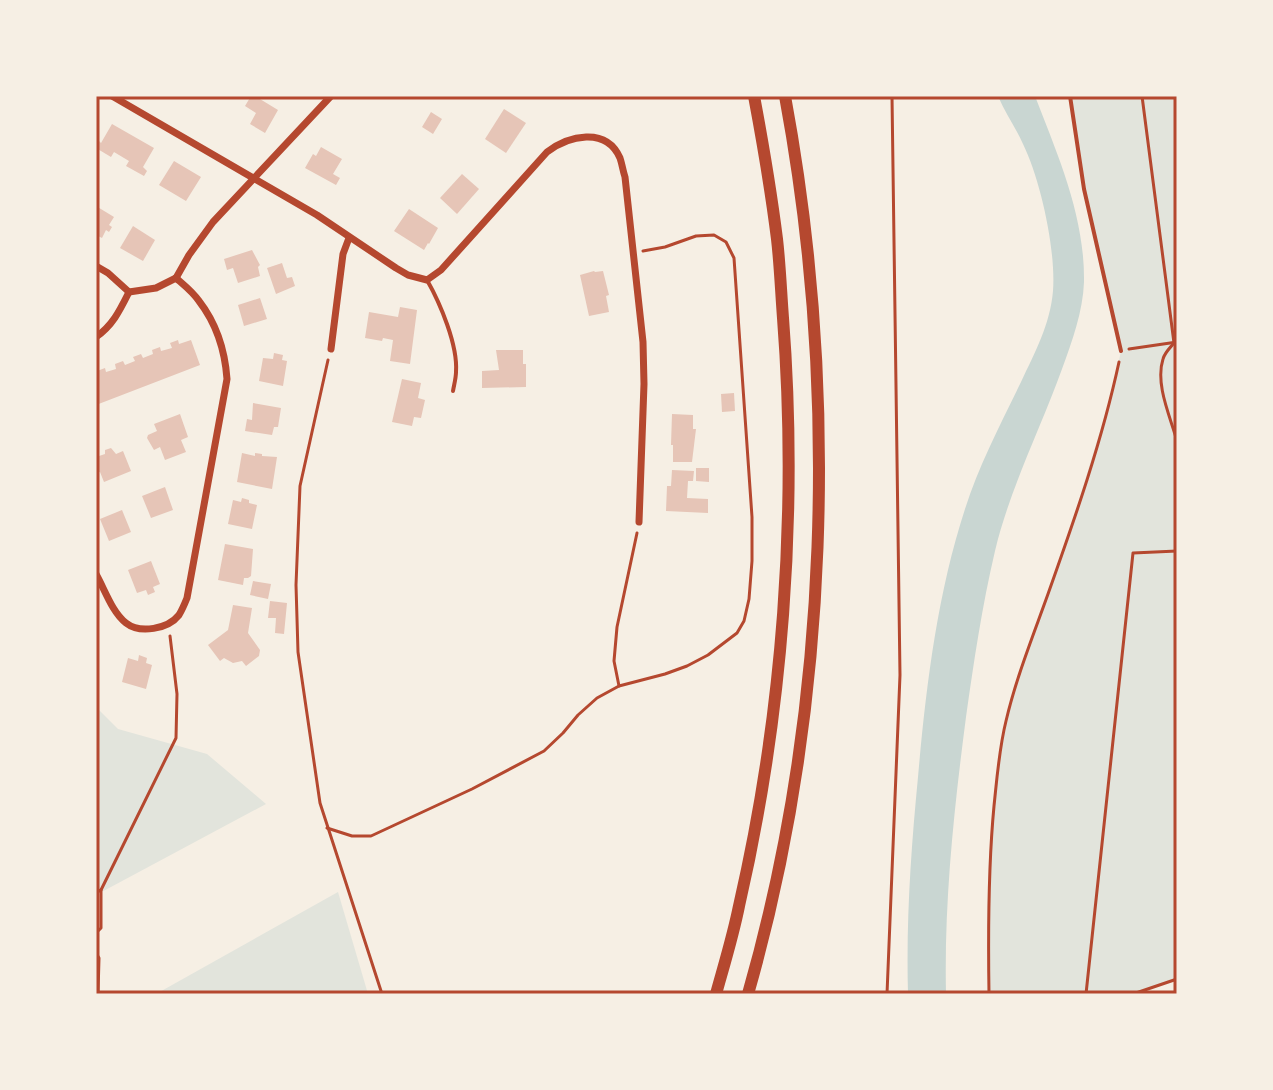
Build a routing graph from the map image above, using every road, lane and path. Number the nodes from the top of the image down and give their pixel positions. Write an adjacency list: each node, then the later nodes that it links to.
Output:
1 (112, 96): 8 (street)
2 (331, 96): 8 (street)
3 (754, 96): 33 (main road)
4 (785, 96): 34 (main road)
5 (892, 96): 35 (path)
6 (1070, 96): 18 (lane)
7 (1142, 96): 16 (path)
8 (255, 178): 9 (street); 12 (street)
9 (349, 238): 13 (street); 17 (street)
10 (634, 253): 13 (street); 21 (street); 25 (path)
11 (96, 266): 14 (street)
12 (176, 278): 14 (street); 24 (street)
13 (427, 280): 19 (lane)
14 (129, 292): 15 (street)
15 (96, 337)
16 (1176, 343): 18 (path); 20 (path)
17 (331, 349): 26 (path)
18 (1121, 351): 36 (path)
19 (453, 391)
20 (1177, 441)
21 (639, 522): 25 (path)
22 (1177, 551): 37 (path)
23 (96, 574): 24 (street)
24 (167, 625): 27 (path)
25 (619, 686): 26 (path)
26 (327, 828): 32 (path)
27 (99, 891): 28 (path)
28 (96, 933)
29 (96, 953): 31 (path)
30 (1177, 979): 38 (path)
31 (98, 994)
32 (382, 994)
33 (716, 994)
34 (748, 994)
35 (887, 994)
36 (989, 994)
37 (1086, 994)
38 (1133, 994)

